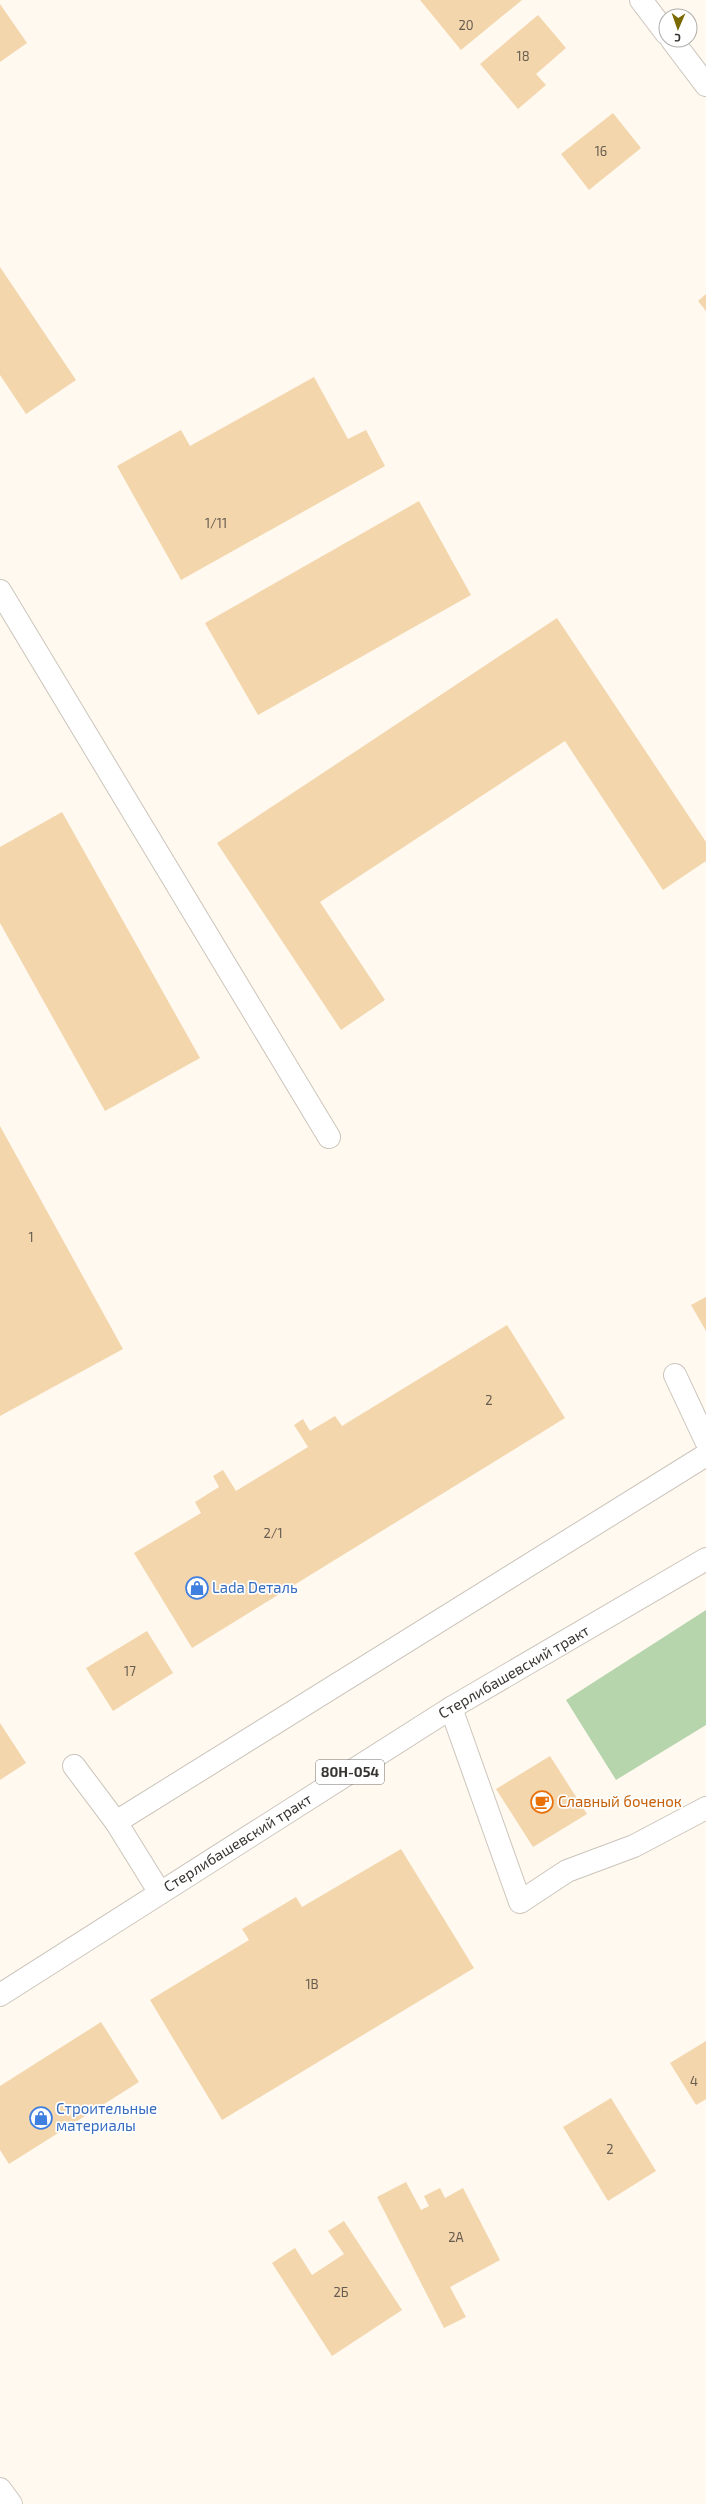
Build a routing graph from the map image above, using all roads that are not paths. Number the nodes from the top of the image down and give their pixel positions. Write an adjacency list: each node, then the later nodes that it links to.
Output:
1 (641, 0): 2 (main road)
2 (658, 22)
3 (678, 48): 4 (main road)
4 (706, 85)
5 (0, 591): 6 (main road)
6 (329, 1138)
7 (675, 1375): 8 (main road)
8 (706, 1441)
9 (706, 1455): 14 (main road)
10 (706, 1559): 11 (main road, Стерлибашевский тракт / 80Н-054)
11 (451, 1708): 13 (main road); 15 (main road, Стерлибашевский тракт / 80Н-054)
12 (74, 1766): 14 (main road)
13 (706, 1808)
14 (116, 1822): 15 (main road)
15 (160, 1893): 16 (main road, Стерлибашевский тракт / 80Н-054)
16 (0, 1995)
17 (0, 2489): 18 (main road)
18 (10, 2504)

